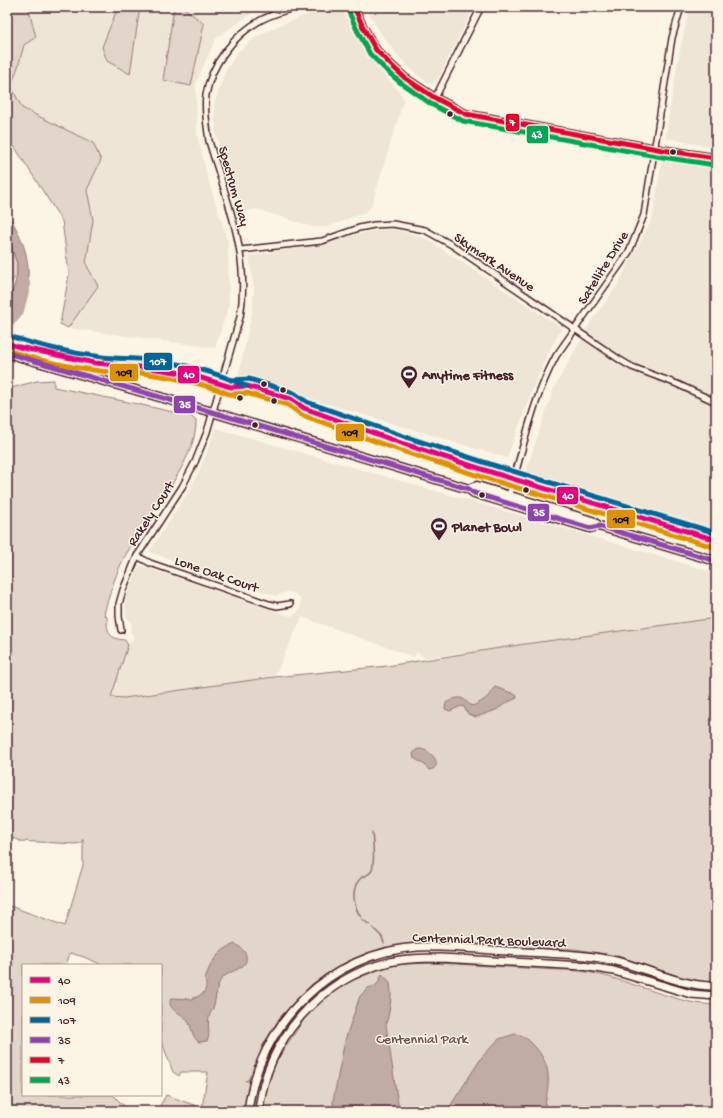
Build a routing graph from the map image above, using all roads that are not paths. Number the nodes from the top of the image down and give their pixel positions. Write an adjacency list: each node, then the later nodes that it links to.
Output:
1 (296, 7): 8 (street, Spectrum Way)
2 (354, 7): 5 (street)
3 (480, 7): 5 (street)
4 (681, 7): 6 (street, Satellite Drive)
5 (435, 98): 6 (street)
6 (655, 148): 7 (street); 9 (street, Satellite Drive)
7 (716, 158)
8 (240, 250): 9 (street, Skymark Avenue); 12 (street, Spectrum Way)
9 (575, 330): 11 (street, Skymark Avenue); 13 (street, Satellite Drive)
10 (11, 354): 12 (main road)
11 (716, 402)
12 (212, 412): 13 (main road); 14 (street, Rakely Court)
13 (508, 499): 15 (main road)
14 (137, 556): 16 (street, Lone Oak Court); 17 (street, Rakely Court)
15 (716, 561)
16 (290, 604)
17 (121, 630)
18 (716, 986): 20 (street, Centennial Park Boulevard)
19 (716, 996): 21 (street, Centennial Park Boulevard)
20 (248, 1111)
21 (259, 1111)

